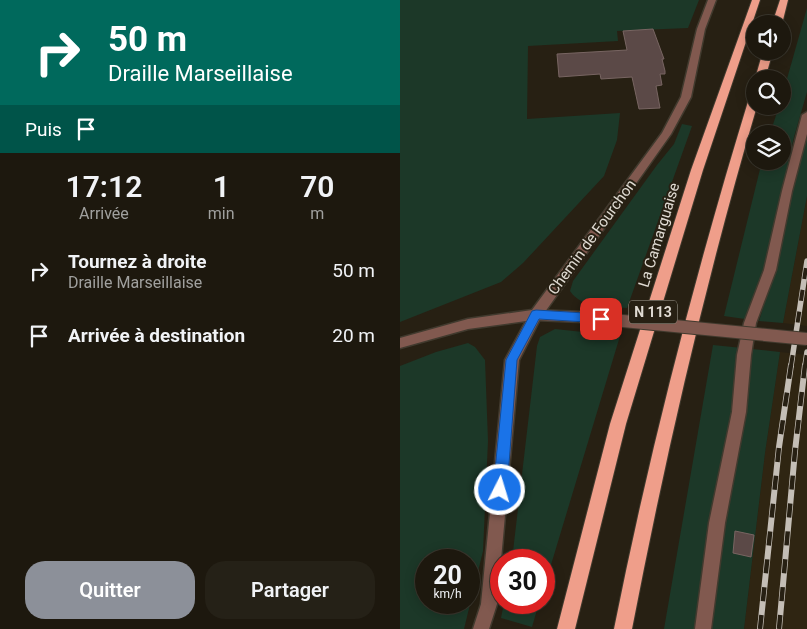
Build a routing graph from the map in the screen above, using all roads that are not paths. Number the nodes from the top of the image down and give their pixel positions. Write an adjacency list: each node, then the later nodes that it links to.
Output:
1 (712, 0): 7 (street, Chemin de Fourchon)
2 (756, 0): 11 (highway, La Camarguaise / N 113)
3 (784, 0): 4 (highway)
4 (780, 15)
5 (749, 115): 12 (highway, N 113)
6 (807, 115): 13 (street)
7 (536, 315): 8 (street, bridge); 9 (street); 10 (street, Chemin de Fourchon)
8 (807, 339)
9 (400, 343)
10 (481, 629)
11 (566, 629)
12 (623, 629)
13 (704, 629)

